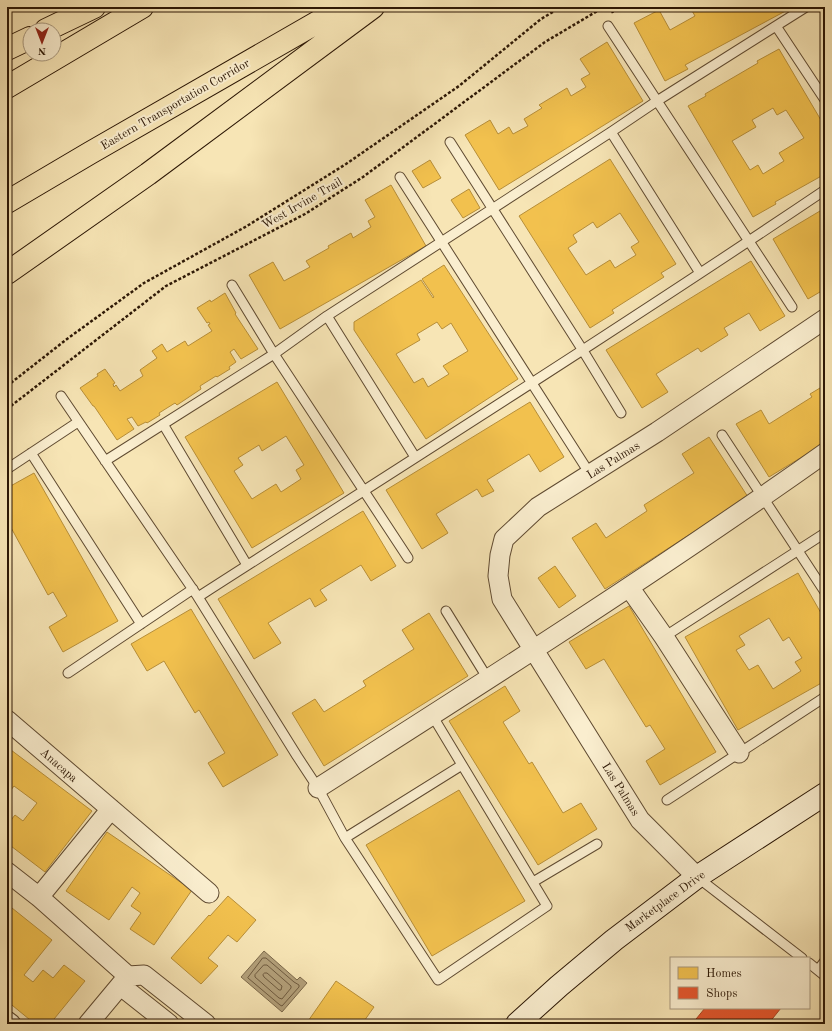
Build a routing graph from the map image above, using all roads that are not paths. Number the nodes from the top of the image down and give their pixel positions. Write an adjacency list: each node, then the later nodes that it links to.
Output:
1 (94, 7): 6 (highway)
2 (142, 7): 11 (highway)
3 (344, 7): 18 (highway, Eastern Transportation Corridor)
4 (373, 7): 22 (highway)
5 (806, 7): 8 (lane)
6 (62, 22)
7 (608, 26): 13 (lane)
8 (776, 26): 12 (lane); 13 (lane)
9 (22, 42): 10 (highway)
10 (7, 49)
11 (7, 87)
12 (825, 100)
13 (656, 101): 14 (lane); 21 (lane)
14 (611, 132): 19 (lane); 23 (lane)
15 (450, 142): 19 (lane)
16 (400, 177): 20 (lane)
17 (825, 190): 21 (lane)
18 (7, 202)
19 (493, 209): 20 (lane); 28 (lane)
20 (442, 242): 26 (lane); 30 (lane)
21 (749, 242): 23 (lane); 25 (lane)
22 (7, 273)
23 (700, 273): 28 (lane)
24 (232, 285): 29 (lane)
25 (792, 307)
26 (327, 316): 29 (lane); 38 (lane)
27 (825, 319): 41 (street, Las Palmas)
28 (582, 350): 30 (lane); 32 (lane)
29 (274, 354): 34 (lane); 42 (lane)
30 (532, 382): 38 (lane); 41 (lane)
31 (61, 396): 33 (lane)
32 (622, 413)
33 (78, 422): 36 (lane); 39 (lane)
34 (163, 424): 39 (lane); 47 (lane)
35 (722, 435): 43 (lane)
36 (31, 453): 40 (lane); 53 (lane)
37 (825, 454): 43 (street)
38 (415, 458): 42 (lane)
39 (105, 461): 49 (lane)
40 (7, 469)
41 (590, 474): 55 (street, Las Palmas)
42 (363, 491): 46 (lane); 47 (lane)
43 (763, 497): 45 (lane); 48 (street)
44 (825, 533): 45 (lane)
45 (797, 550): 50 (lane); 54 (lane)
46 (408, 558)
47 (247, 566): 51 (lane)
48 (629, 587): 54 (street); 55 (street)
49 (193, 589): 51 (lane); 53 (lane)
50 (825, 592)
51 (198, 597): 63 (lane)
52 (446, 611): 57 (lane)
53 (141, 624): 56 (lane)
54 (664, 637): 61 (street)
55 (533, 649): 57 (street); 69 (street, Las Palmas)
56 (68, 672)
57 (488, 678): 59 (street)
58 (825, 697): 61 (lane)
59 (432, 715): 62 (lane); 63 (street)
60 (7, 720): 66 (street, Anacapa)
61 (739, 753): 65 (lane)
62 (462, 765): 67 (lane); 71 (lane)
63 (318, 788): 67 (lane)
64 (825, 794): 69 (street, Marketplace Drive)
65 (667, 800)
66 (111, 809): 72 (street, Anacapa); 73 (street)
67 (345, 838): 71 (lane)
68 (597, 844): 71 (lane)
69 (697, 877): 74 (lane); 84 (street, Marketplace Drive)
70 (10, 881): 73 (street)
71 (533, 882)
72 (209, 893)
73 (39, 897): 78 (street)
74 (801, 957)
75 (825, 961): 77 (lane)
76 (810, 964): 77 (lane)
77 (821, 973)
78 (131, 979): 81 (street); 82 (street); 83 (street)
79 (7, 1021): 80 (street)
80 (11, 1024)
81 (88, 1024)
82 (169, 1024)
83 (206, 1024)
84 (517, 1024)

